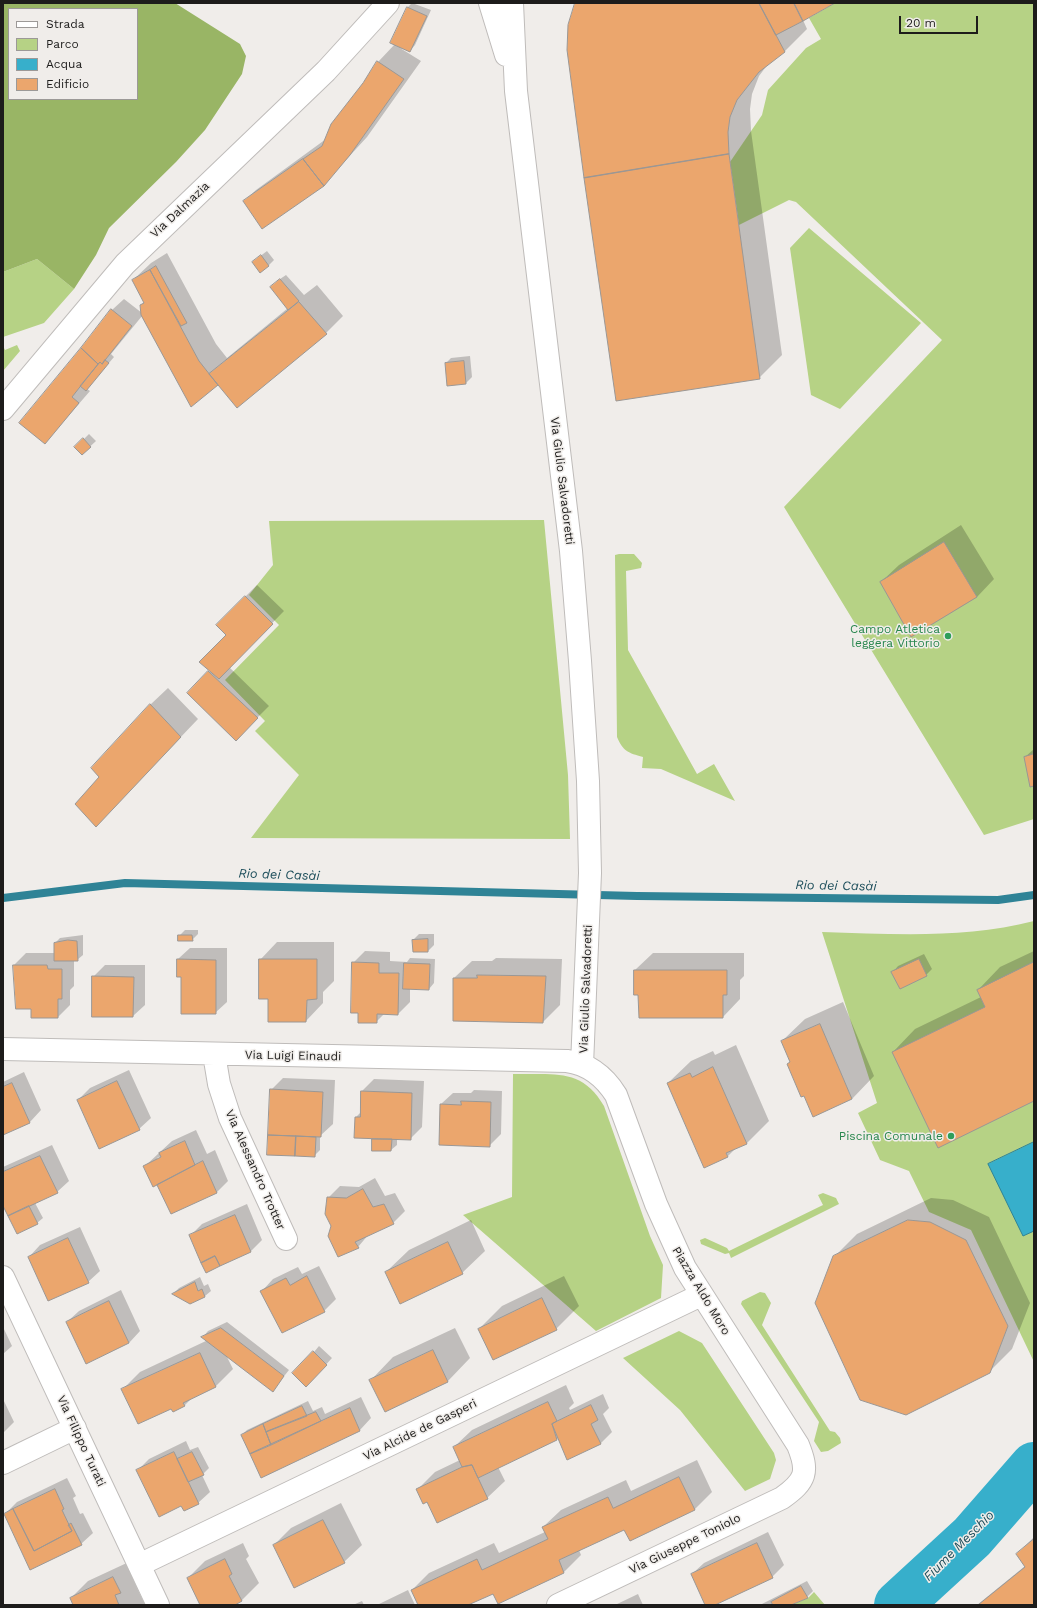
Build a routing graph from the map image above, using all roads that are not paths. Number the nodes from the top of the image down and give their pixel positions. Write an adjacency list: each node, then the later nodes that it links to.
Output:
1 (388, 3): 4 (street, Via Dalmazia)
2 (490, 3): 5 (street, Via Giulio Salvadoretti)
3 (512, 3): 5 (street, Via Giulio Salvadoretti)
4 (374, 13): 6 (street, Via Dalmazia)
5 (516, 91): 9 (street, Via Giulio Salvadoretti)
6 (3, 409)
7 (3, 1049): 8 (street, Via Luigi Einaudi)
8 (214, 1054): 9 (street, Via Luigi Einaudi); 10 (street, Via Alessandro Trotter)
9 (582, 1064): 12 (street, Piazza Aldo Moro)
10 (286, 1239)
11 (3, 1277): 13 (street, Via Filippo Turati)
12 (701, 1295): 15 (street, Piazza Aldo Moro); 16 (street, Via Alcide de Gasperi)
13 (75, 1428): 14 (street); 16 (street, Via Filippo Turati)
14 (3, 1463)
15 (805, 1475): 18 (street, Via Giuseppe Toniolo)
16 (139, 1565): 17 (street, Via Filippo Turati)
17 (158, 1605)
18 (558, 1605)

